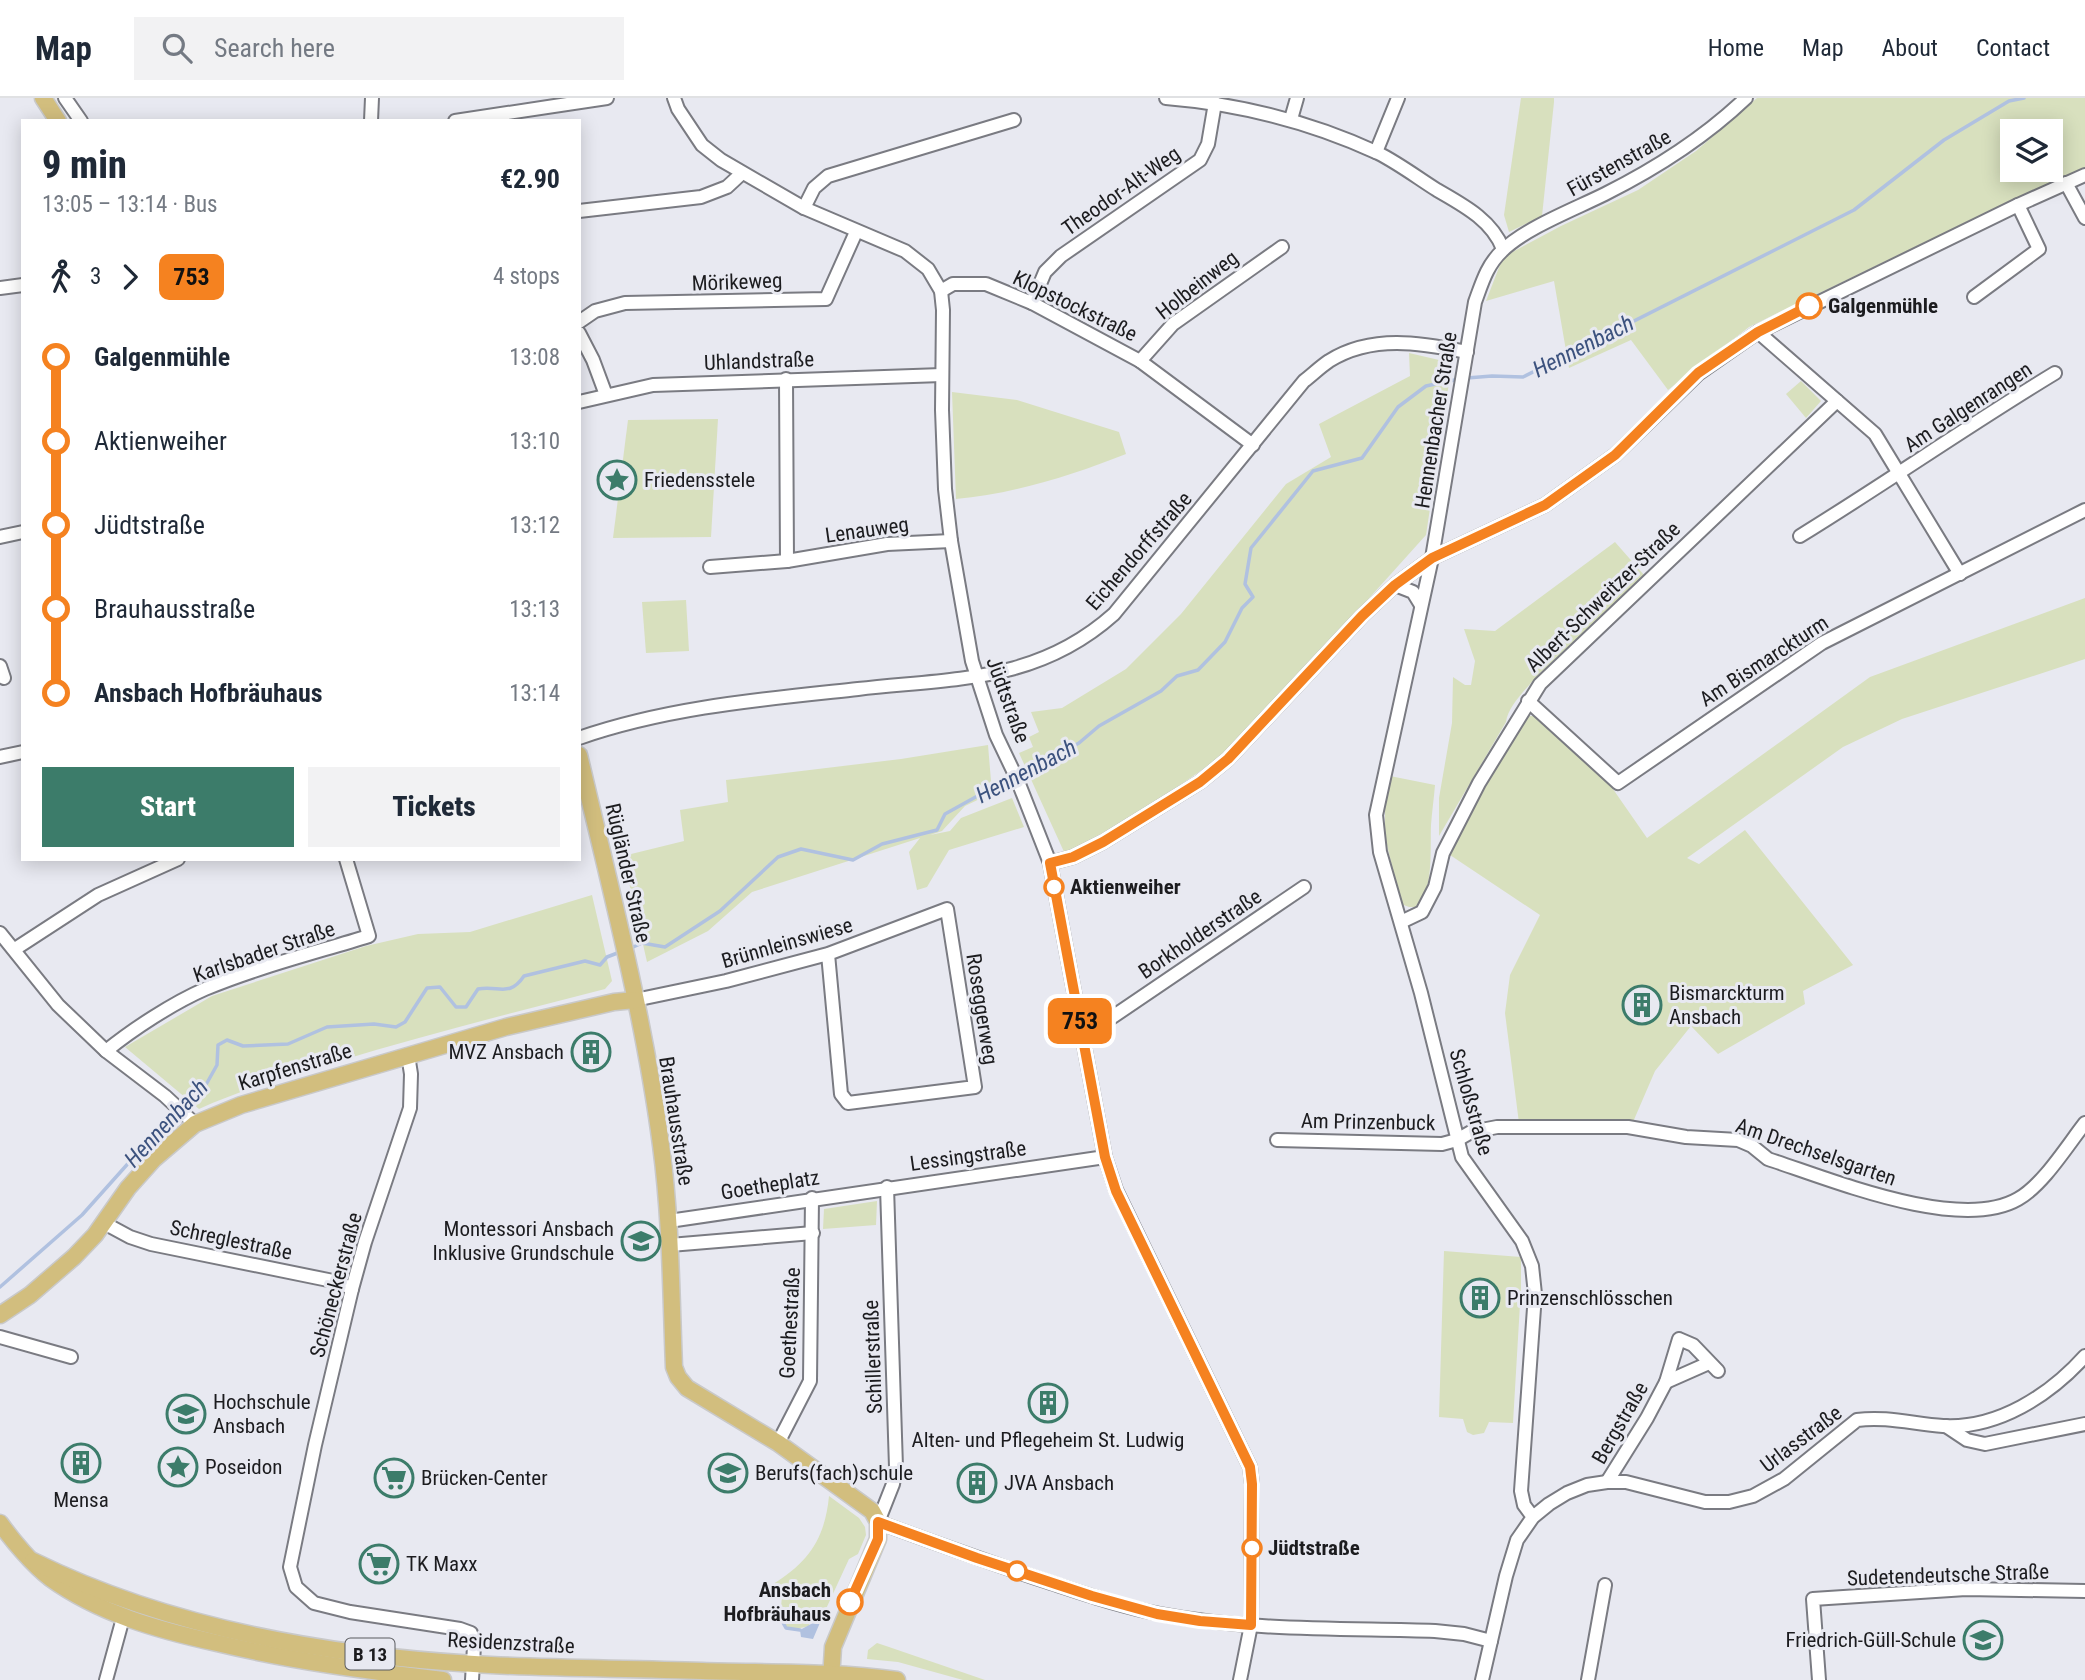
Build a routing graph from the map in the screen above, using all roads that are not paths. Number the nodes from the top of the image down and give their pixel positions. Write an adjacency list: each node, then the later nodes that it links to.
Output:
1 (43, 98): 11 (main road)
2 (65, 98): 12 (street)
3 (372, 98): 13 (street)
4 (607, 98): 14 (street)
5 (674, 98): 18 (street)
6 (1166, 98): 10 (street)
7 (1297, 98): 15 (street)
8 (1398, 98): 17 (street)
9 (1746, 98): 27 (street, Fürstenstraße)
10 (1215, 103): 15 (street); 32 (street, Theodor-Alt-Weg)
11 (57, 119)
12 (79, 119)
13 (371, 119)
14 (468, 119)
15 (1290, 119): 17 (street)
16 (1014, 120): 22 (street)
17 (1376, 152): 27 (street)
18 (741, 174): 22 (street); 23 (street)
19 (2085, 175): 20 (street)
20 (2066, 183): 21 (street); 24 (street)
21 (2018, 205): 31 (street); 34 (street)
22 (804, 208): 25 (street)
23 (581, 211)
24 (2085, 218)
25 (856, 232): 30 (street); 33 (street, Mörikeweg)
26 (1282, 247): 37 (street, Holbeinweg)
27 (1503, 249): 36 (street, Hennenbacher Straße)
28 (21, 285): 29 (street)
29 (0, 288)
30 (941, 291): 32 (street, Klopstockstraße); 39 (street, Jüdtstraße)
31 (1974, 297)
32 (1032, 303): 37 (street, Klopstockstraße)
33 (581, 321)
34 (1758, 332): 43 (street); 51 (street)
35 (581, 337): 41 (street)
36 (1467, 352): 44 (street, Eichendorffstraße); 51 (street, Hennenbacher Straße)
37 (1140, 360): 44 (street, Klopstockstraße)
38 (2055, 373): 45 (street, Am Galgenrangen)
39 (942, 375): 40 (street, Uhlandstraße); 50 (street, Jüdtstraße)
40 (786, 379): 41 (street, Uhlandstraße); 52 (street)
41 (606, 395): 42 (street, Uhlandstraße)
42 (581, 401)
43 (1837, 401): 45 (street); 58 (street, Albert-Schweitzer-Straße)
44 (1253, 445): 57 (street, Eichendorffstraße)
45 (1901, 473): 48 (street, Am Galgenrangen); 54 (street)
46 (2085, 510): 54 (street, Am Bismarckturm)
47 (21, 532): 49 (street)
48 (1800, 536)
49 (0, 537)
50 (951, 541): 52 (street, Lenauweg); 57 (street, Jüdtstraße)
51 (1432, 558): 55 (street); 56 (street, Schloßstraße)
52 (787, 561): 53 (street, Lenauweg)
53 (710, 567)
54 (1960, 574): 58 (street, Am Bismarckturm)
55 (1395, 585): 56 (street); 66 (street)
56 (1422, 605): 70 (street, Schloßstraße)
57 (977, 677): 59 (street, Eichendorffstraße); 66 (street, Jüdtstraße)
58 (1528, 701): 70 (street, Albert-Schweitzer-Straße)
59 (581, 738)
60 (21, 752): 61 (street)
61 (0, 757)
62 (581, 764): 74 (main road, Rügländer Straße)
63 (137, 861): 67 (street)
64 (173, 861): 67 (street)
65 (347, 861): 76 (street, Karlsbader Straße)
66 (1050, 863): 75 (street, Jüdtstraße)
67 (140, 874): 72 (street)
68 (1304, 887): 75 (street, Borkholderstraße)
69 (947, 909): 73 (street, Brünnleinswiese); 73 (street, Roseggerweg)
70 (1401, 922): 81 (street, Schloßstraße)
71 (0, 933): 72 (street)
72 (15, 949): 76 (street)
73 (828, 954): 74 (street, Brünnleinswiese)
74 (635, 1000): 77 (main road, Karpfenstraße); 86 (main road, Brauhausstraße)
75 (1083, 1037): 82 (street, Jüdtstraße)
76 (106, 1051): 78 (street)
77 (408, 1055): 78 (main road, Karpfenstraße); 90 (street, Schöneckerstraße)
78 (190, 1118): 87 (main road, Karpfenstraße)
79 (2085, 1122): 81 (street, Am Drechselsgarten)
80 (1277, 1139): 81 (street, Am Prinzenbuck)
81 (1457, 1140): 100 (street, Schloßstraße)
82 (1105, 1157): 83 (street, Lessingstraße); 108 (street, Jüdtstraße)
83 (887, 1187): 84 (street, Lessingstraße); 101 (street, Schillerstraße)
84 (836, 1194): 85 (street, Goetheplatz)
85 (812, 1198): 86 (street, Goetheplatz); 88 (street, Goethestraße)
86 (669, 1221): 89 (main road, Brauhausstraße)
87 (104, 1223): 90 (street, Schreglestraße); 91 (main road, Karpfenstraße)
88 (813, 1233): 89 (street); 98 (street, Goethestraße)
89 (670, 1245): 98 (main road, Brauhausstraße)
90 (352, 1289): 110 (street, Schöneckerstraße)
91 (0, 1315)
92 (0, 1337): 94 (street)
93 (2085, 1356): 97 (street, Urlasstraße)
94 (71, 1357)
95 (1666, 1382): 95 (street, Bergstraße); 99 (street, Bergstraße)
96 (2085, 1424): 97 (street)
97 (1946, 1426): 99 (street, Urlasstraße)
98 (778, 1443): 101 (main road, Brauhausstraße)
99 (1607, 1482): 100 (street, Urlasstraße)
100 (1533, 1517): 109 (street)
101 (878, 1522): 108 (street, Brauhausstraße); 111 (main road)
102 (0, 1523): 103 (main road, B 13)
103 (33, 1561): 106 (main road, B 13); 107 (main road, B 13)
104 (1605, 1585): 117 (street)
105 (2085, 1591): 118 (street, Sudetendeutsche Straße)
106 (129, 1600): 107 (main road); 110 (main road, Residenzstraße / B 13)
107 (122, 1618): 112 (street); 113 (main road, Residenzstraße / B 13)
108 (1251, 1625): 109 (street, Brauhausstraße); 115 (street, Jüdtstraße)
109 (1491, 1641): 116 (street)
110 (473, 1672): 111 (main road, Residenzstraße / B 13)
111 (831, 1677): 114 (main road, Residenzstraße / B 13)
112 (106, 1680)
113 (443, 1680)
114 (897, 1680)
115 (1240, 1680)
116 (1482, 1680)
117 (1588, 1680)
118 (1819, 1680)

